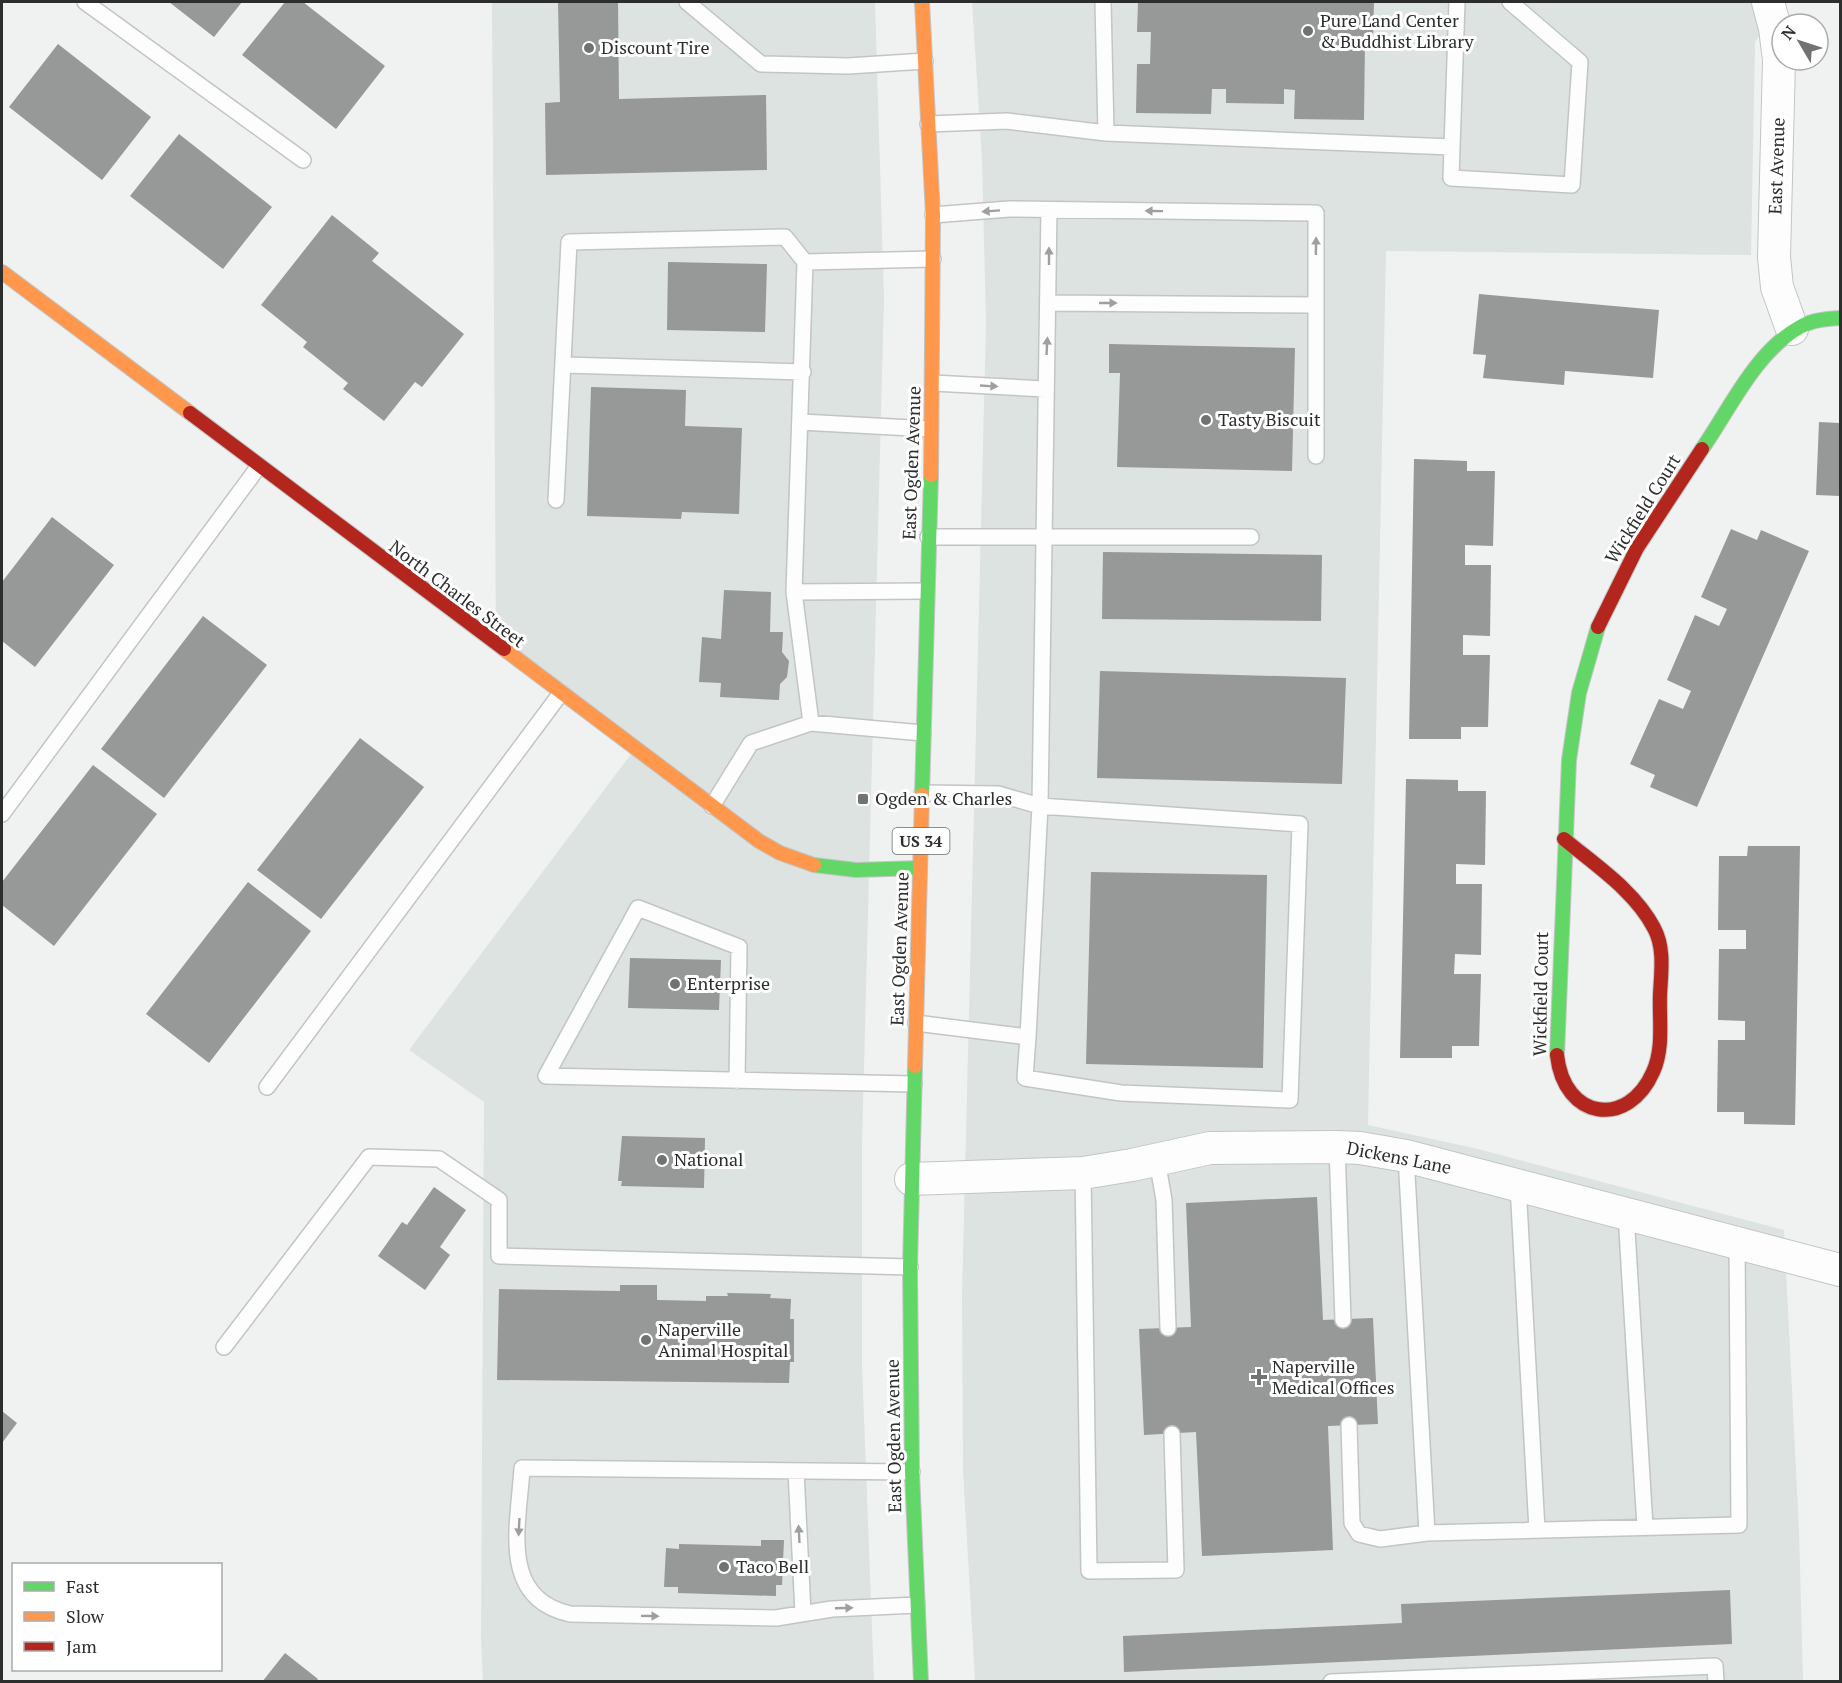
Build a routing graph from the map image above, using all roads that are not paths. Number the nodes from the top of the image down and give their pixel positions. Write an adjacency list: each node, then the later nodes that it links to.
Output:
1 (85, 2): 12 (lane)
2 (687, 2): 8 (lane)
3 (922, 2): 8 (street, East Ogden Avenue / US 34)
4 (1103, 2): 10 (lane)
5 (1457, 2): 11 (lane)
6 (1510, 2): 11 (lane)
7 (1768, 2): 21 (street, East Avenue)
8 (925, 61): 9 (street, East Ogden Avenue / US 34)
9 (928, 124): 10 (lane); 14 (street, East Ogden Avenue / US 34)
10 (1106, 133): 11 (lane)
11 (1452, 147)
12 (303, 160)
13 (1049, 210): 14 (lane, one-way to 14); 18 (lane, one-way to 13); 19 (lane, one-way to 13)
14 (933, 215): 15 (street, East Ogden Avenue / US 34)
15 (933, 259): 16 (lane); 24 (street, East Ogden Avenue / US 34)
16 (805, 262): 22 (lane); 23 (lane)
17 (2, 272): 29 (street, North Charles Street)
18 (1049, 303): 19 (lane, one-way to 19); 25 (lane, one-way to 18)
19 (1315, 305): 28 (lane)
20 (1840, 318): 21 (street)
21 (1792, 329): 43 (street, Wickfield Court)
22 (564, 365): 23 (lane); 30 (lane)
23 (802, 372): 26 (lane)
24 (933, 383): 25 (lane, one-way to 25); 27 (street, East Ogden Avenue / US 34)
25 (1045, 389): 33 (lane)
26 (801, 422): 27 (lane); 35 (lane)
27 (930, 429): 31 (street, East Ogden Avenue / US 34)
28 (1316, 456)
29 (259, 466): 36 (street, North Charles Street); 42 (lane)
30 (556, 500)
31 (928, 537): 33 (lane); 34 (street, East Ogden Avenue / US 34)
32 (1251, 537): 33 (lane)
33 (1043, 539): 41 (lane)
34 (926, 591): 35 (lane); 38 (street, East Ogden Avenue / US 34)
35 (794, 592): 37 (lane)
36 (561, 693): 40 (street, North Charles Street); 49 (lane)
37 (811, 723): 38 (lane); 40 (lane)
38 (923, 733): 39 (street, East Ogden Avenue / US 34)
39 (922, 793): 41 (lane); 44 (street, East Ogden Avenue / US 34)
40 (712, 806): 44 (street, North Charles Street)
41 (1040, 806): 46 (lane); 46 (lane)
42 (2, 814)
43 (1564, 839): 43 (street, Wickfield Court)
44 (920, 868): 45 (street, East Ogden Avenue / US 34)
45 (916, 1023): 46 (lane); 48 (street, East Ogden Avenue / US 34)
46 (1028, 1037)
47 (737, 1081): 47 (lane); 48 (lane)
48 (914, 1084): 54 (street, East Ogden Avenue / US 34)
49 (267, 1087)
50 (1337, 1147): 51 (street, Dickens Lane); 52 (street, Dickens Lane); 60 (lane)
51 (1406, 1156): 55 (street, Dickens Lane); 69 (lane)
52 (1157, 1160): 53 (street, Dickens Lane); 61 (lane)
53 (1083, 1173): 54 (street, Dickens Lane); 64 (lane)
54 (911, 1179): 58 (street, East Ogden Avenue / US 34)
55 (1518, 1185): 56 (street, Dickens Lane); 68 (lane)
56 (1626, 1214): 57 (street, Dickens Lane); 67 (lane)
57 (1737, 1243): 59 (street, Dickens Lane); 67 (lane)
58 (910, 1267): 62 (lane); 66 (street, East Ogden Avenue / US 34)
59 (1840, 1270)
60 (1343, 1320)
61 (1168, 1328)
62 (224, 1347)
63 (1349, 1425): 69 (lane)
64 (1172, 1434)
65 (796, 1472): 66 (lane); 71 (lane, one-way to 65); 71 (lane, one-way to 71)
66 (912, 1472): 70 (street, East Ogden Avenue / US 34)
67 (1646, 1527): 68 (lane)
68 (1537, 1530): 69 (lane)
69 (1427, 1533)
70 (917, 1605): 71 (lane, one-way to 70); 72 (street, East Ogden Avenue / US 34)
71 (803, 1613)
72 (921, 1682)
73 (1330, 1682): 74 (lane)
74 (1716, 1682)

